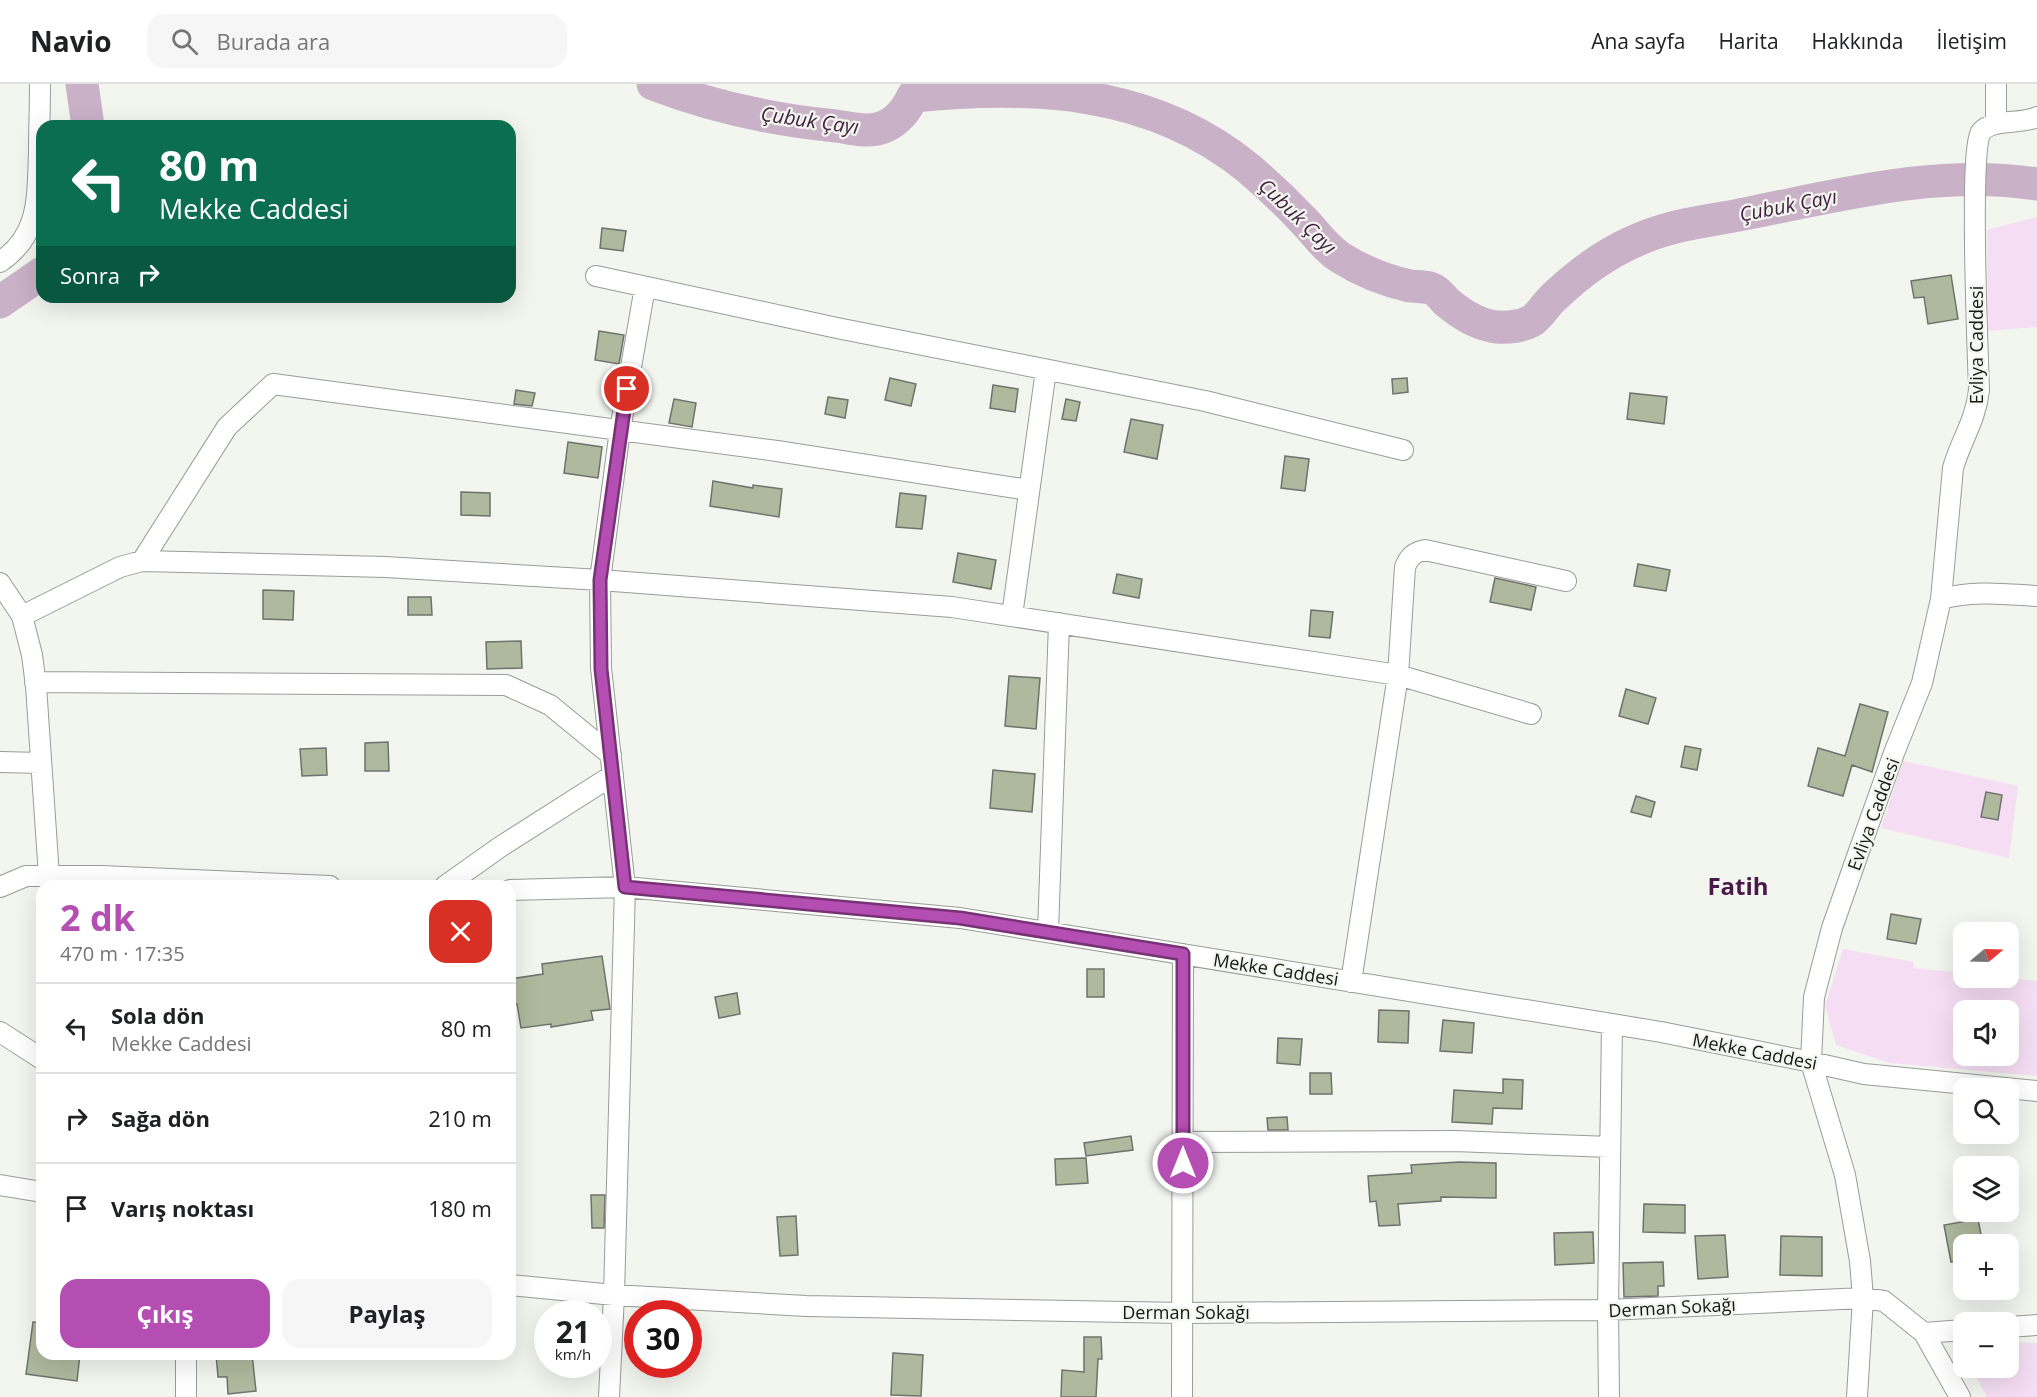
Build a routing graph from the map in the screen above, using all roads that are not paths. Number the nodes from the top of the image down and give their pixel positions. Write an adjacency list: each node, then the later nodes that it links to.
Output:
1 (40, 84): 4 (street)
2 (1996, 84): 5 (street)
3 (2037, 117): 5 (street)
4 (39, 120)
5 (1996, 124): 19 (street, Evliya Caddesi)
6 (36, 208): 7 (street)
7 (0, 262)
8 (596, 276): 9 (street)
9 (645, 287): 10 (street); 11 (street)
10 (1046, 370): 12 (street); 13 (street)
11 (620, 430): 13 (street); 14 (street); 15 (street)
12 (1402, 450)
13 (1029, 490): 21 (street)
14 (142, 561): 15 (street); 20 (street)
15 (600, 580): 21 (street); 28 (street)
16 (1566, 581): 23 (street)
17 (0, 583): 20 (street)
18 (2037, 596): 19 (street)
19 (1941, 599): 41 (street, Evliya Caddesi)
20 (22, 616): 24 (street)
21 (1012, 616): 22 (street)
22 (1059, 623): 23 (street); 35 (street)
23 (1398, 675): 25 (street); 37 (street)
24 (35, 682): 27 (street); 28 (street)
25 (1531, 714)
26 (0, 762): 27 (street)
27 (41, 763): 29 (street)
28 (612, 765): 31 (street); 33 (street)
29 (49, 876): 30 (street); 32 (street)
30 (193, 880)
31 (453, 880)
32 (0, 887)
33 (625, 887): 34 (street, Mekke Caddesi); 35 (street, Mekke Caddesi); 48 (street)
34 (516, 890)
35 (1047, 932): 36 (street, Mekke Caddesi)
36 (1183, 954): 37 (street, Mekke Caddesi); 43 (street)
37 (1351, 982): 38 (street, Mekke Caddesi)
38 (1612, 1024): 41 (street, Mekke Caddesi); 44 (street)
39 (0, 1032): 40 (street)
40 (36, 1055)
41 (1811, 1062): 42 (street, Mekke Caddesi); 49 (street, Evliya Caddesi)
42 (2037, 1091)
43 (1183, 1142): 44 (street); 51 (street)
44 (1610, 1147): 50 (street)
45 (0, 1185): 46 (street)
46 (36, 1191)
47 (516, 1286): 48 (street, Derman Sokağı)
48 (614, 1295): 51 (street, Derman Sokağı); 58 (street)
49 (1863, 1298): 50 (street, Derman Sokağı); 55 (street); 61 (street, Evliya Caddesi)
50 (1608, 1310): 51 (street, Derman Sokağı); 60 (street)
51 (1183, 1313): 59 (street)
52 (2037, 1325): 53 (street)
53 (2019, 1326)
54 (1953, 1331): 55 (street)
55 (1924, 1333): 62 (street)
56 (186, 1360): 57 (street)
57 (186, 1397)
58 (609, 1397)
59 (1182, 1397)
60 (1609, 1397)
61 (1857, 1397)
62 (1960, 1397)

